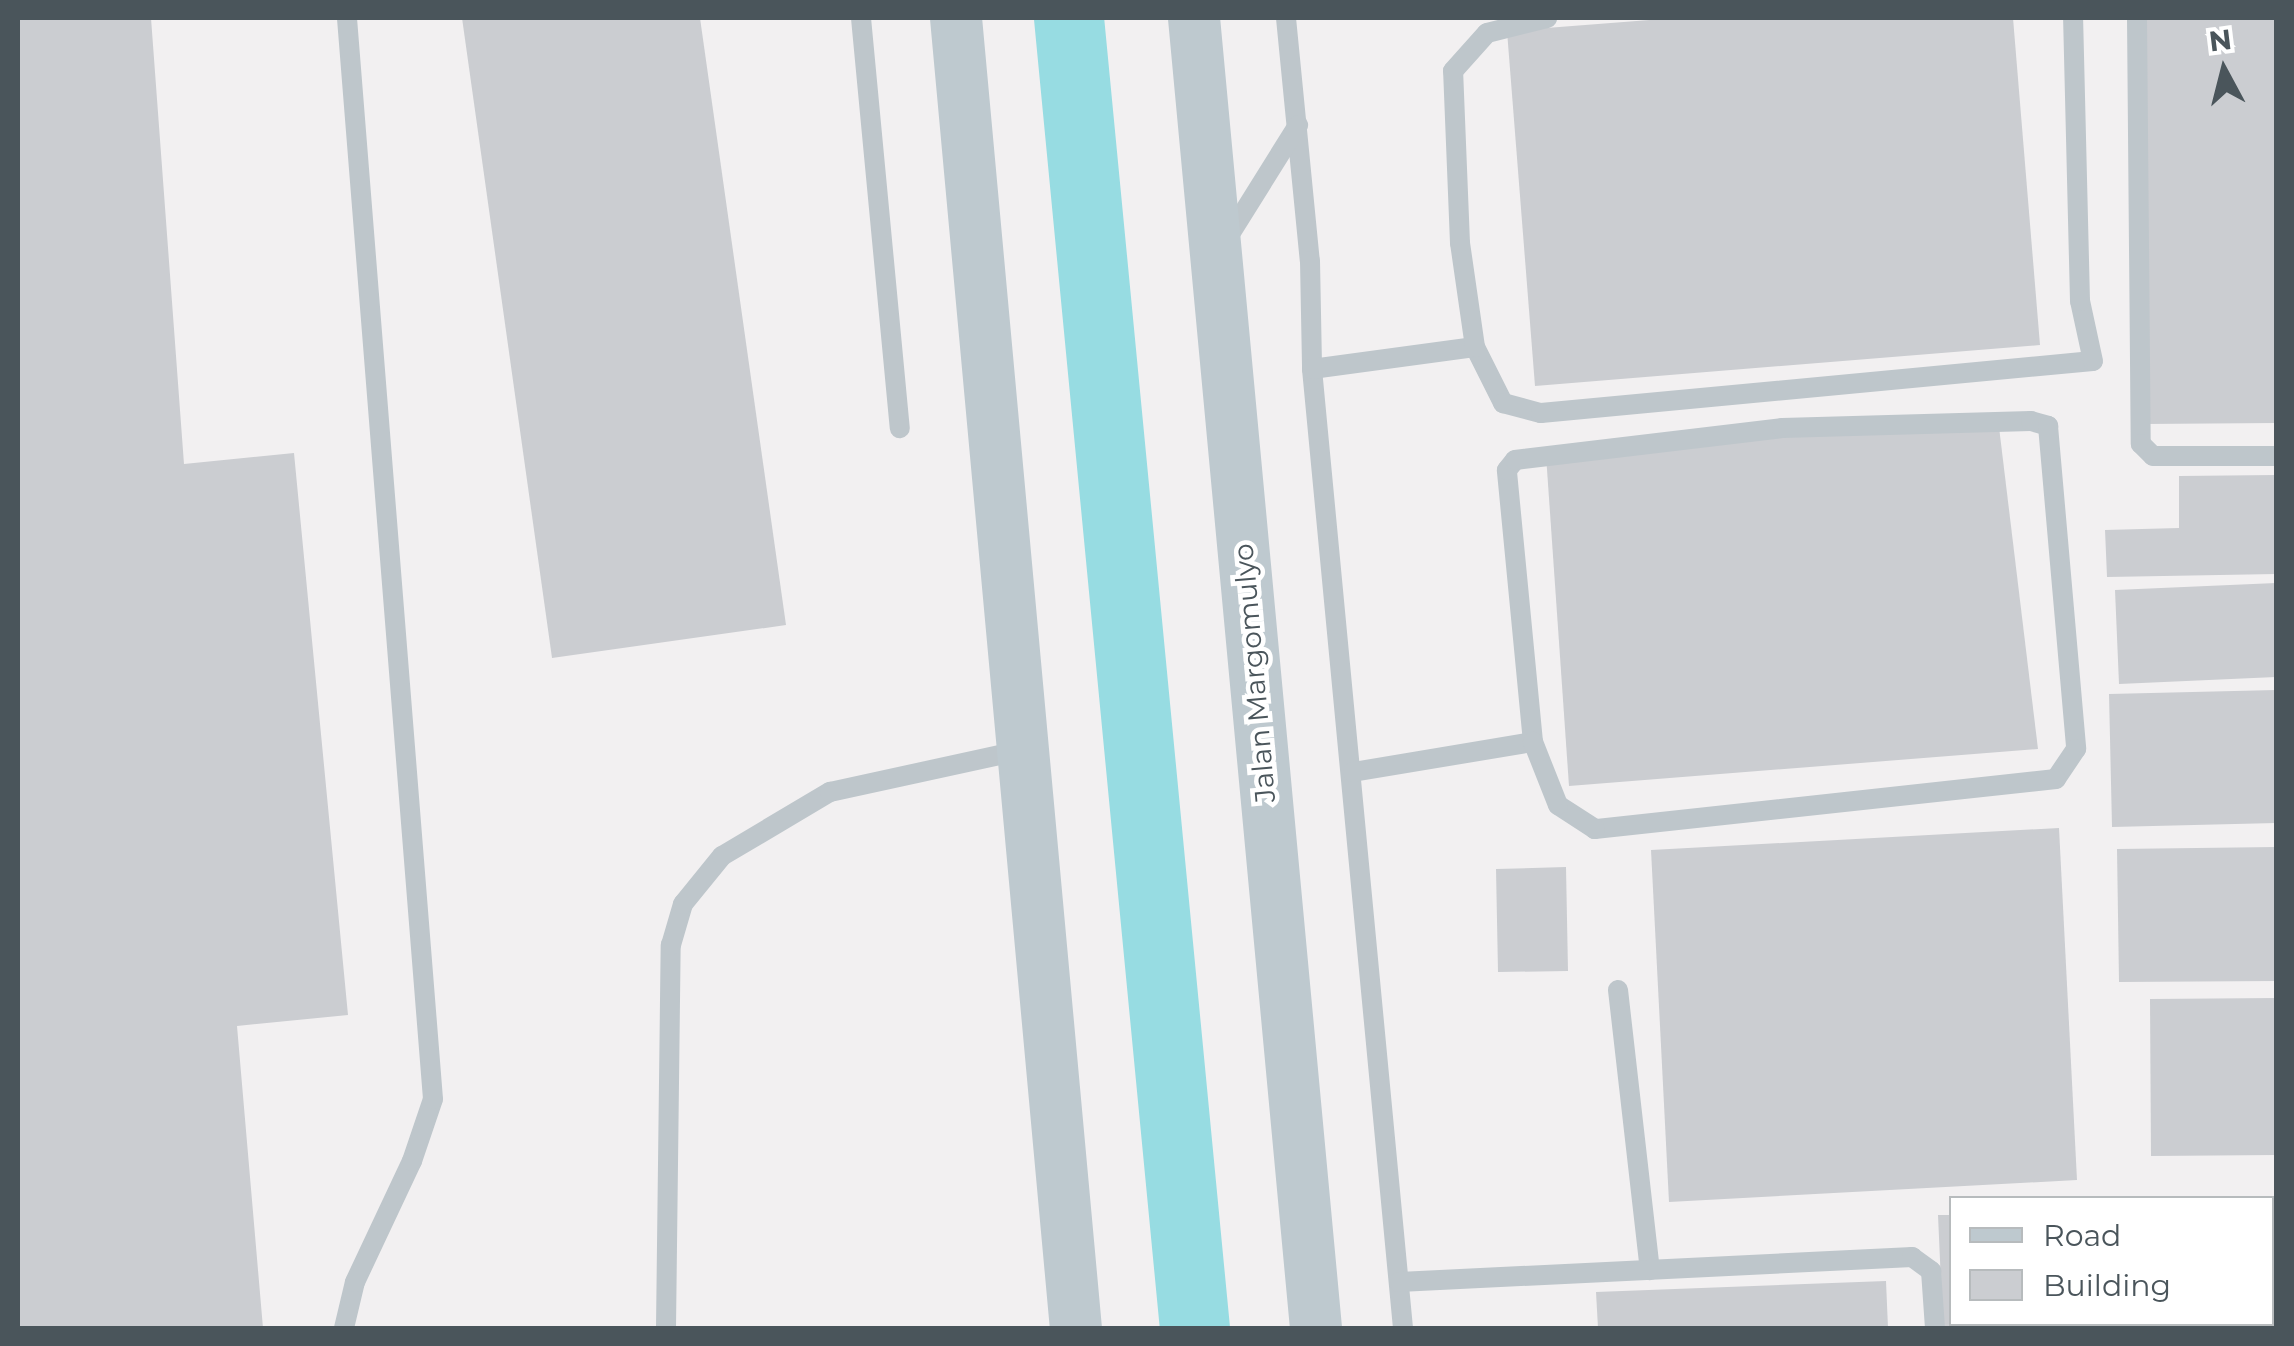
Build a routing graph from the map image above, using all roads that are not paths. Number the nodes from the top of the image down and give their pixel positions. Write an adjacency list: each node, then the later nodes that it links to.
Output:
1 (347, 18): 21 (lane)
2 (861, 18): 13 (lane)
3 (956, 18): 16 (main road)
4 (1194, 18): 10 (main road, Jalan Margomulyo)
5 (1286, 18): 9 (lane)
6 (1548, 18): 11 (lane)
7 (2072, 18): 11 (lane)
8 (2137, 18): 14 (lane)
9 (1298, 125): 10 (lane); 12 (lane)
10 (1214, 258): 24 (main road, Jalan Margomulyo)
11 (1475, 346): 12 (lane)
12 (1312, 368): 17 (lane)
13 (900, 428)
14 (2276, 456)
15 (1533, 742): 15 (lane); 17 (lane)
16 (1024, 749): 22 (lane); 23 (main road)
17 (1353, 772): 20 (lane)
18 (1618, 990): 19 (lane)
19 (1650, 1270): 20 (lane); 26 (lane)
20 (1399, 1282): 25 (lane)
21 (344, 1328)
22 (666, 1328)
23 (1076, 1328)
24 (1316, 1328)
25 (1403, 1328)
26 (1935, 1328)

